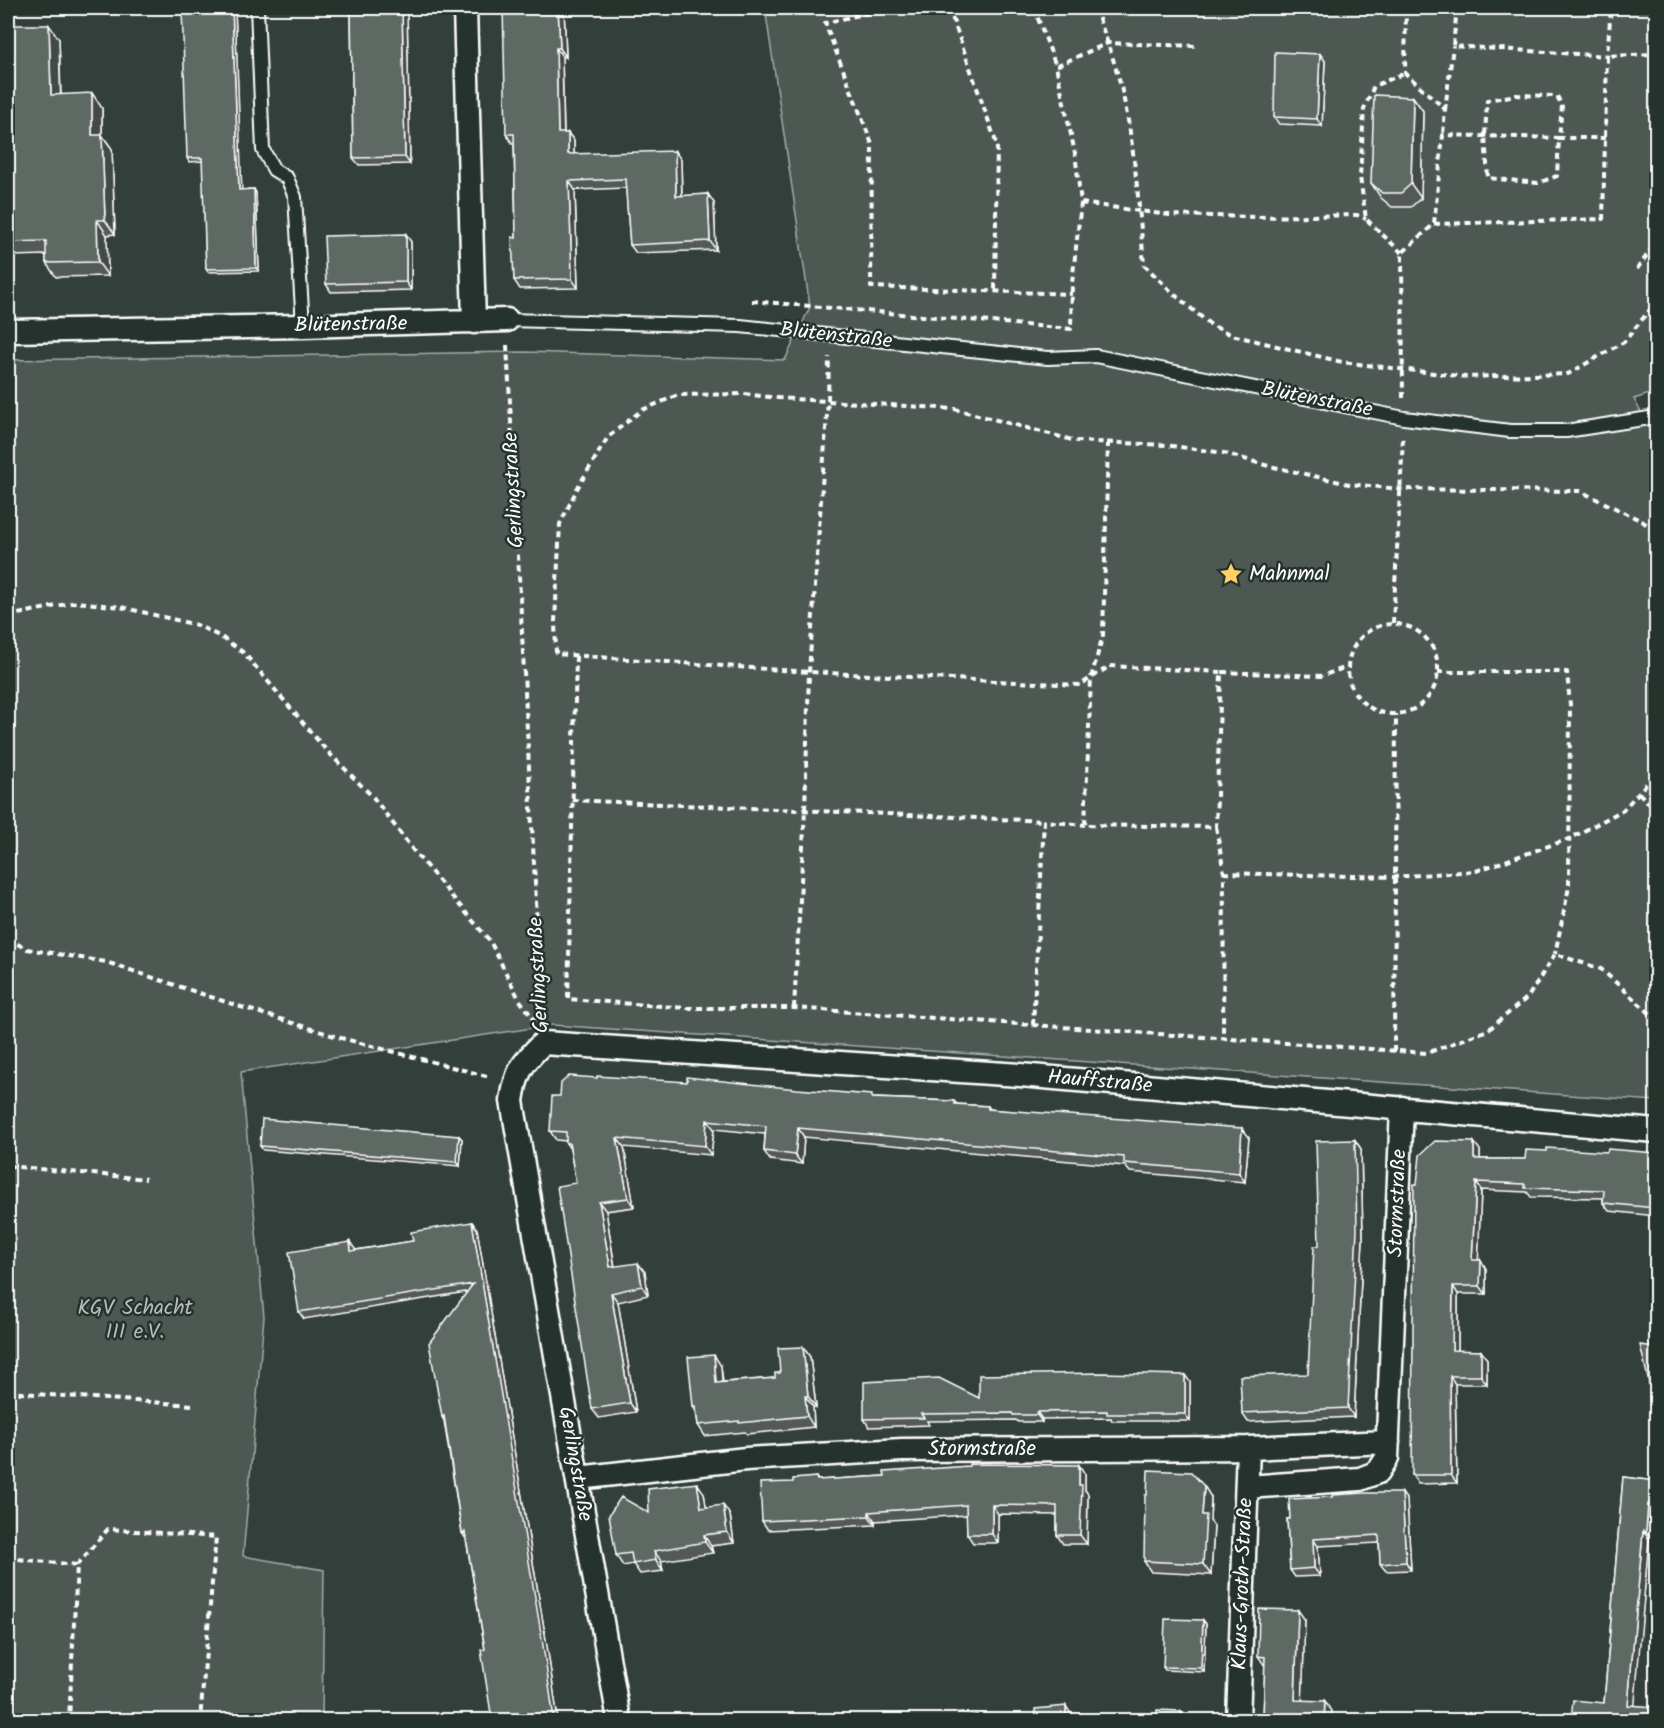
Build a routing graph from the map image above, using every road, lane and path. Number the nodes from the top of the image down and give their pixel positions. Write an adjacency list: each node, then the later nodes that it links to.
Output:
1 (257, 8): 35 (lane)
2 (465, 8): 34 (street)
3 (889, 8): 29 (path)
4 (949, 8): 29 (path)
5 (1034, 8): 15 (path)
6 (1095, 8): 10 (path)
7 (1406, 8): 16 (path)
8 (1457, 8): 12 (path)
9 (1611, 8): 14 (path)
10 (1108, 43): 11 (path); 15 (path); 23 (path)
11 (1195, 46)
12 (1453, 46): 14 (path); 17 (path)
13 (1656, 54): 14 (path)
14 (1607, 56): 21 (path)
15 (1056, 66): 22 (path)
16 (1405, 73): 17 (path); 24 (path)
17 (1445, 110): 18 (path)
18 (1443, 135): 19 (path); 25 (path)
19 (1485, 136): 20 (path); 20 (path); 20 (path)
20 (1559, 138): 21 (path)
21 (1606, 138): 25 (path)
22 (1081, 203): 23 (path); 30 (path)
23 (1138, 211): 24 (path); 38 (path)
24 (1366, 219): 27 (path)
25 (1434, 224): 27 (path)
26 (1656, 243): 28 (path)
27 (1402, 253): 38 (path)
28 (1637, 268)
29 (995, 291): 30 (path)
30 (1072, 294): 31 (path)
31 (752, 302)
32 (1656, 302): 38 (path)
33 (507, 320): 34 (street, Blütenstraße); 37 (lane, Blütenstraße); 70 (path, Gerlingstraße)
34 (474, 322): 35 (street, Blütenstraße)
35 (303, 326): 36 (street, Blütenstraße)
36 (8, 331)
37 (830, 335): 39 (path); 41 (lane, Blütenstraße)
38 (1403, 369): 41 (path)
39 (828, 400): 42 (path); 47 (path); 49 (path)
40 (1656, 417): 41 (lane, Blütenstraße)
41 (1404, 418): 43 (path)
42 (1108, 442): 43 (path); 52 (path)
43 (1400, 489): 44 (path); 46 (path)
44 (1656, 532)
45 (8, 615): 70 (path)
46 (1393, 623): 48 (path); 51 (path)
47 (576, 656): 49 (path); 56 (path)
48 (1347, 667): 50 (path); 53 (path)
49 (809, 672): 52 (path); 57 (path)
50 (1221, 672): 52 (path); 61 (path)
51 (1438, 672): 53 (path); 62 (path)
52 (1091, 678): 60 (path)
53 (1396, 714): 64 (path)
54 (1656, 773): 55 (path)
55 (1639, 793): 58 (path); 62 (path)
56 (572, 800): 57 (path); 67 (path)
57 (805, 810): 59 (path); 67 (path)
58 (1656, 811)
59 (1044, 821): 60 (path); 69 (path)
60 (1085, 825): 61 (path)
61 (1216, 827): 63 (path)
62 (1569, 839): 64 (path); 66 (path)
63 (1224, 873): 64 (path); 71 (path)
64 (1394, 877): 72 (path)
65 (8, 939): 73 (path)
66 (1556, 954): 68 (path); 72 (path)
67 (794, 1008): 69 (path)
68 (1656, 1018)
69 (1033, 1025): 71 (path)
70 (543, 1037): 73 (street, Gerlingstraße); 74 (street, Hauffstraße)
71 (1223, 1039): 72 (path)
72 (1394, 1052)
73 (514, 1083): 82 (street, Gerlingstraße)
74 (1402, 1108): 75 (street, Hauffstraße); 80 (street, Stormstraße)
75 (1656, 1131)
76 (8, 1166): 77 (path)
77 (146, 1179)
78 (8, 1392): 79 (path)
79 (192, 1405)
80 (1388, 1442): 81 (street, Stormstraße); 83 (street, Stormstraße)
81 (1248, 1448): 82 (street, Stormstraße); 83 (street, Klaus-Groth-Straße)
82 (578, 1478): 88 (street, Gerlingstraße)
83 (1247, 1486): 89 (street, Klaus-Groth-Straße)
84 (8, 1558): 85 (path)
85 (77, 1565): 86 (path); 87 (path)
86 (69, 1720)
87 (200, 1720)
88 (619, 1720)
89 (1238, 1720)

